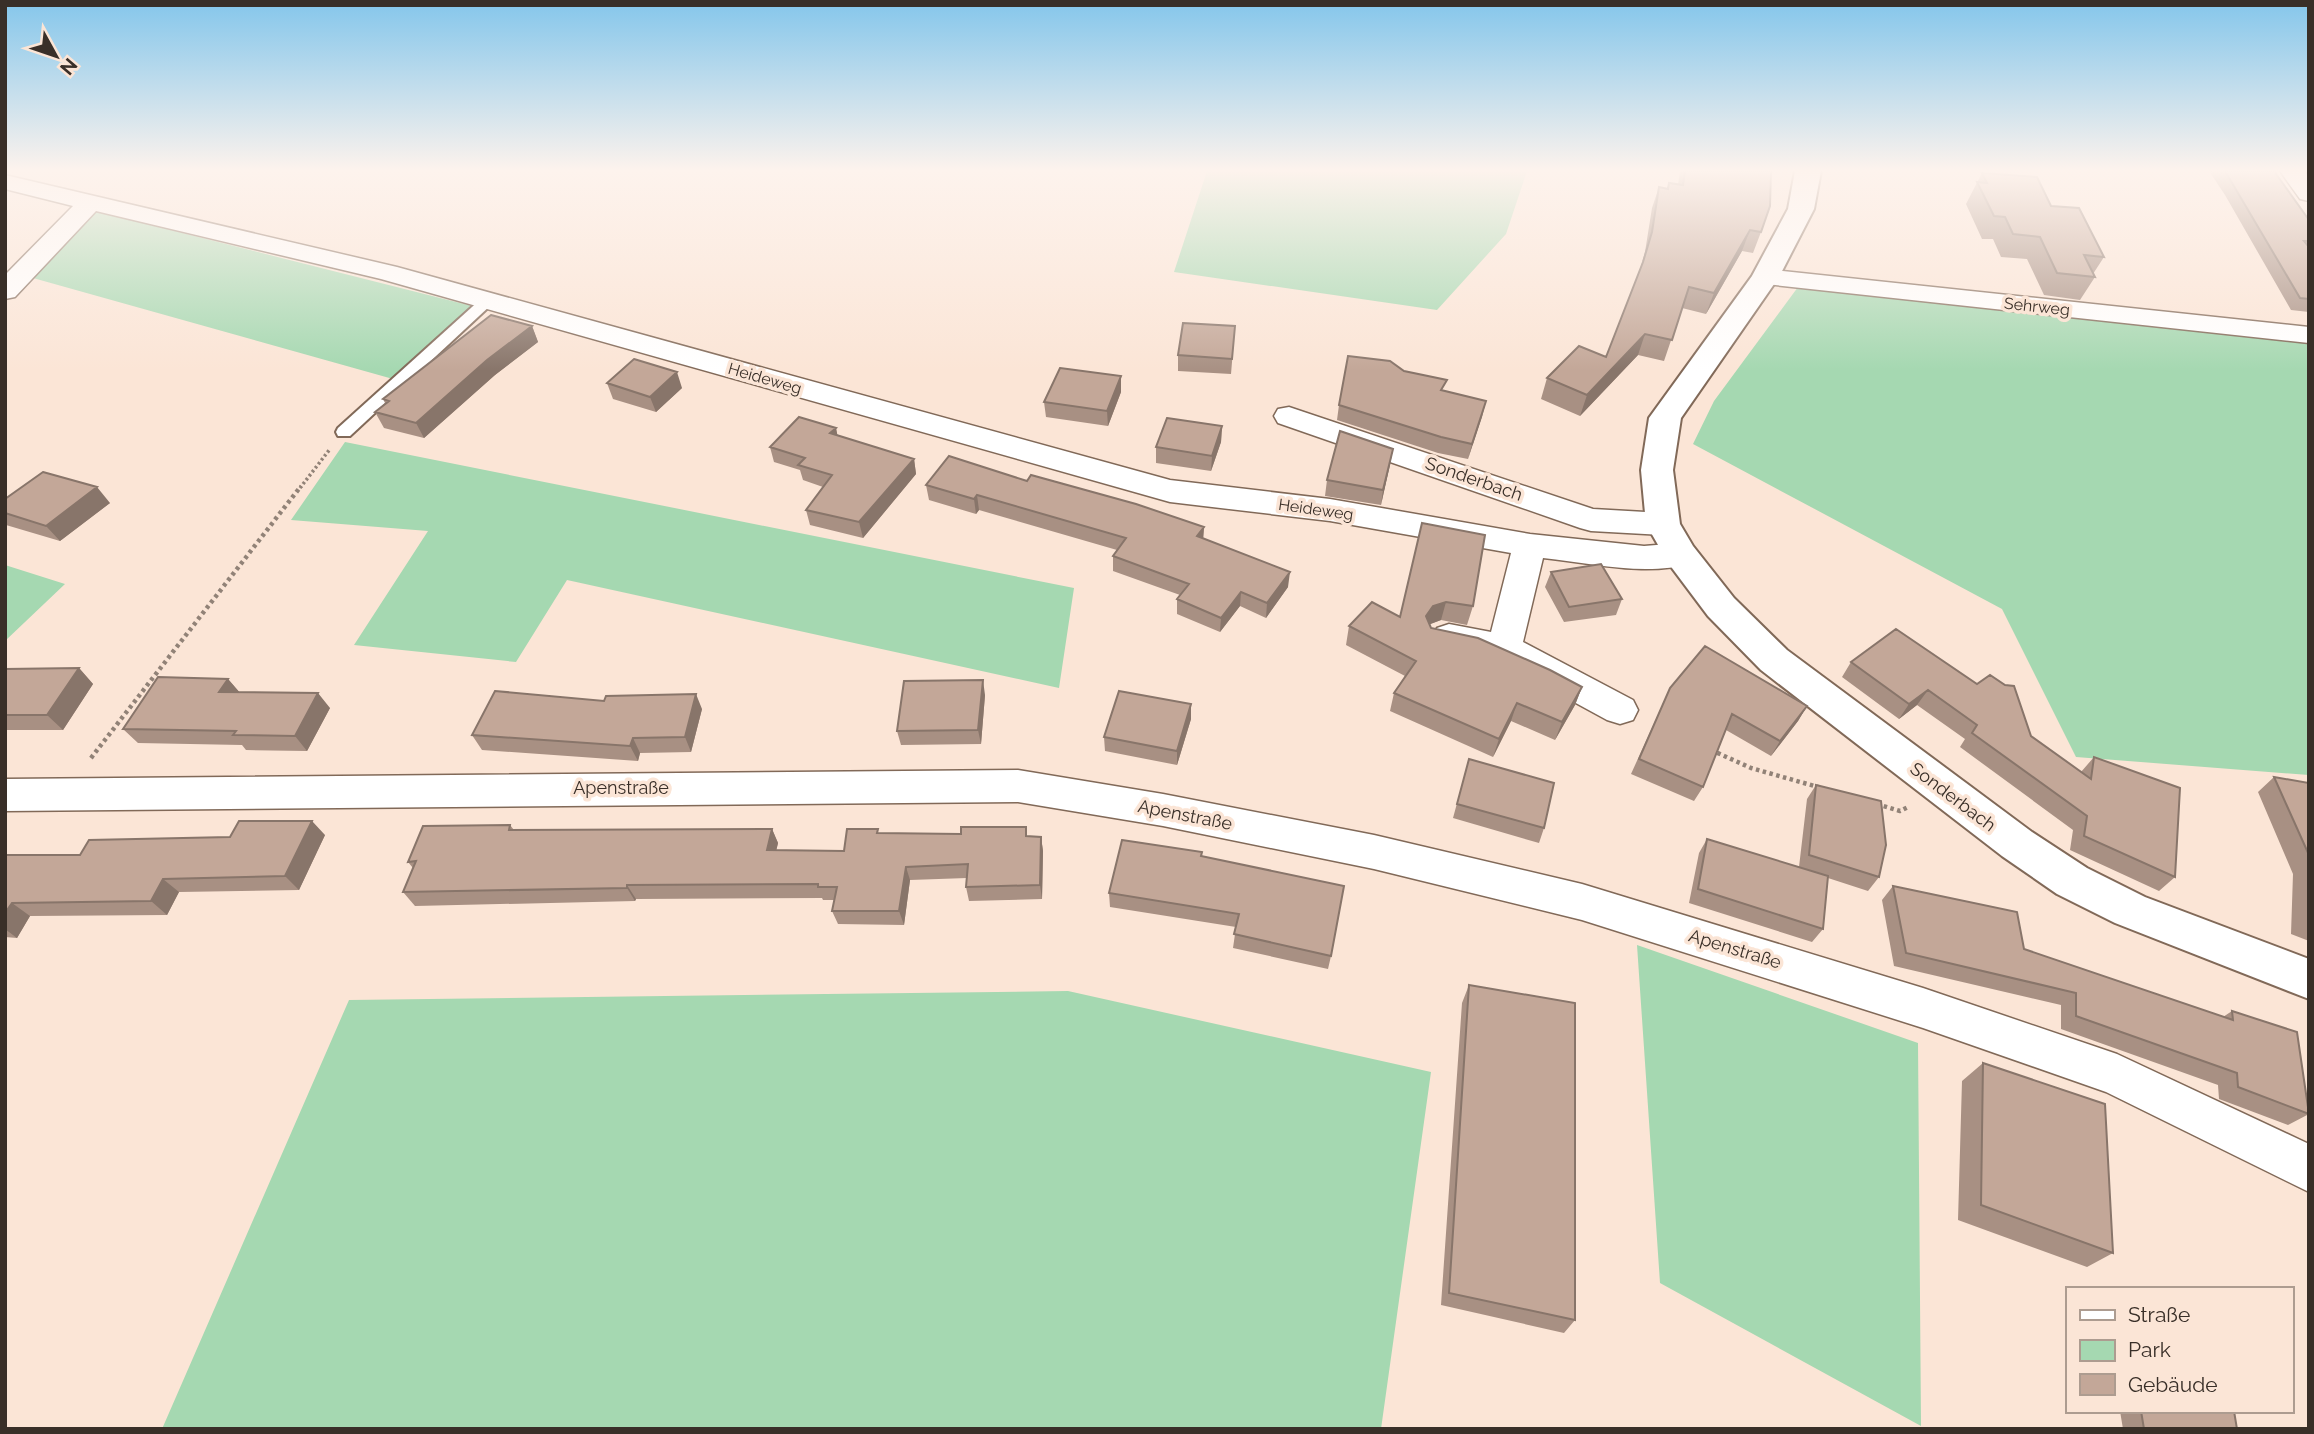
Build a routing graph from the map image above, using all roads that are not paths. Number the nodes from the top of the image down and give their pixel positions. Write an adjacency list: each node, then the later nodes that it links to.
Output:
1 (56, 238): 5 (street)
2 (239, 238): 6 (street, Heideweg)
3 (1785, 238): 4 (street, Sonderbach)
4 (1765, 276): 7 (street, Sehrweg); 10 (street, Sonderbach)
5 (5, 291)
6 (487, 301): 9 (lane); 11 (street, Heideweg)
7 (2309, 335)
8 (1289, 416): 10 (street, Sonderbach)
9 (344, 432)
10 (1663, 524): 12 (street, Sonderbach)
11 (1530, 545): 12 (street, Heideweg); 14 (street)
12 (1681, 555): 17 (street, Sonderbach)
13 (1441, 636): 14 (street)
14 (1504, 648): 15 (street)
15 (1620, 710)
16 (5, 795): 18 (street, Apenstraße)
17 (2309, 979)
18 (2309, 1169)

